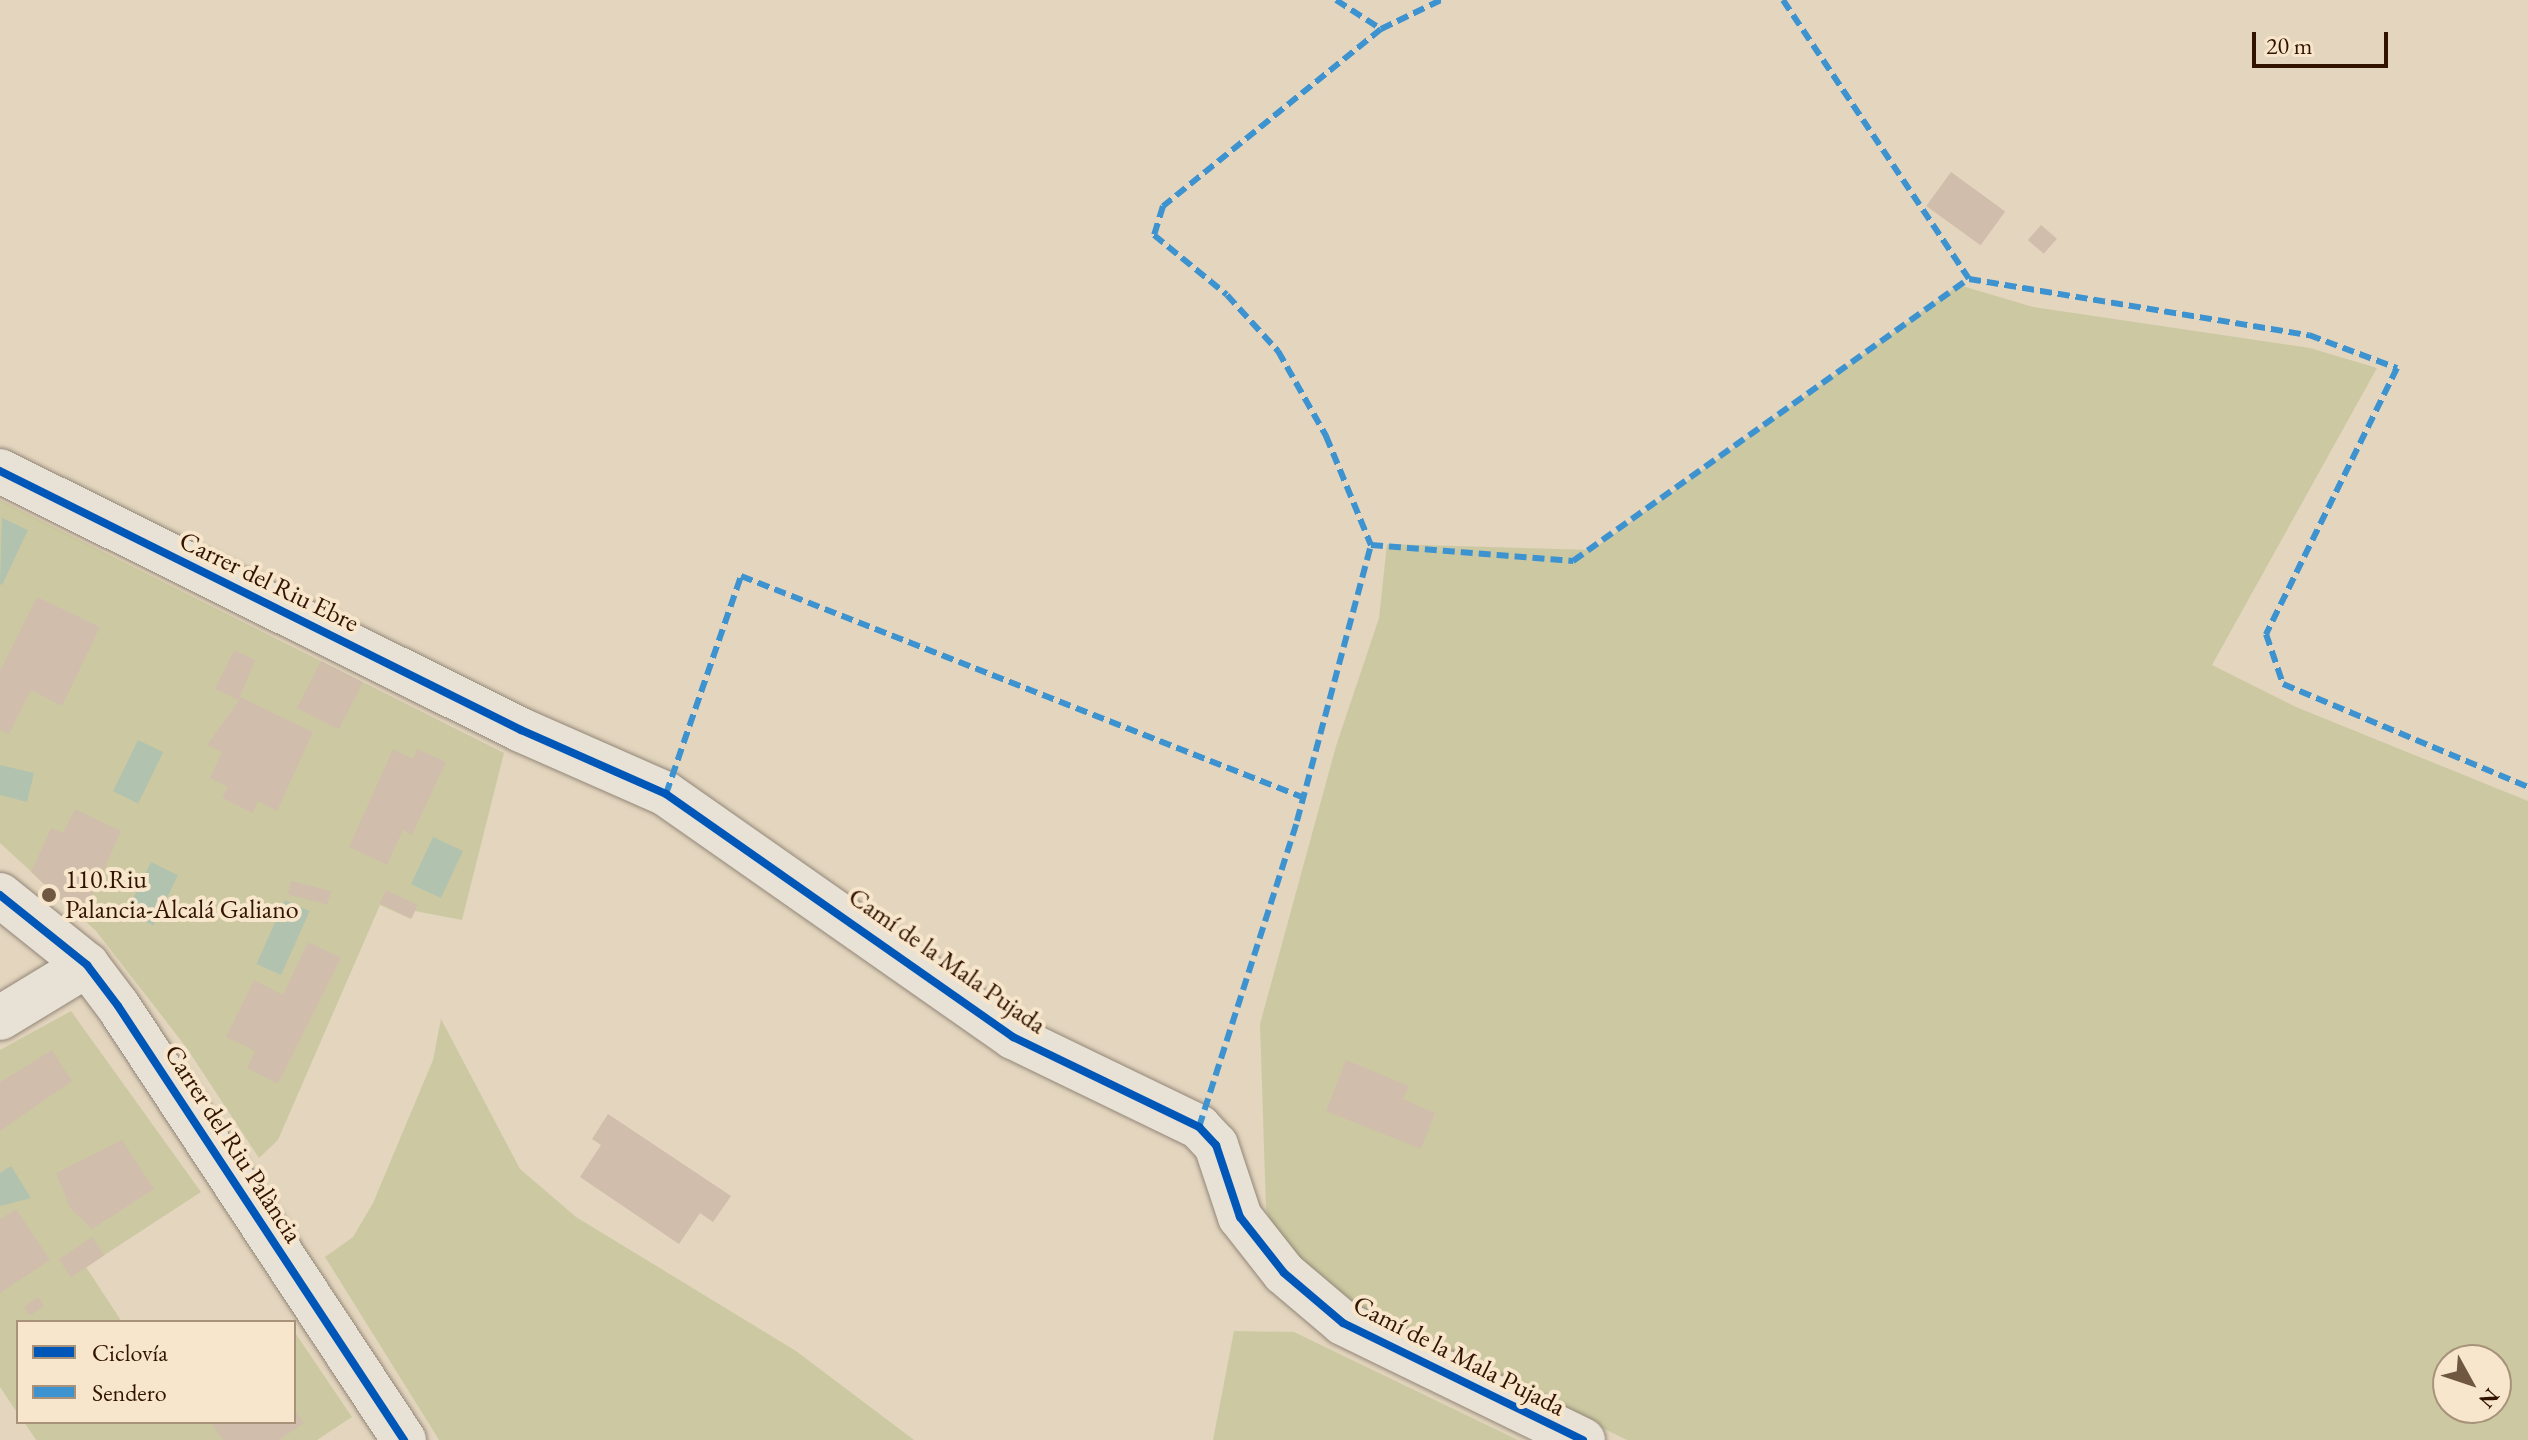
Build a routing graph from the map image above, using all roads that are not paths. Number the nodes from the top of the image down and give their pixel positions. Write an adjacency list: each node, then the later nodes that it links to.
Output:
1 (0, 471): 2 (street, Carrer del Riu Ebre)
2 (521, 730): 7 (street, Camí de la Mala Pujada)
3 (0, 895): 4 (street, Carrer del Riu Palància)
4 (87, 965): 5 (street); 6 (street, Carrer del Riu Palància)
5 (0, 1018)
6 (404, 1440)
7 (1583, 1440)

